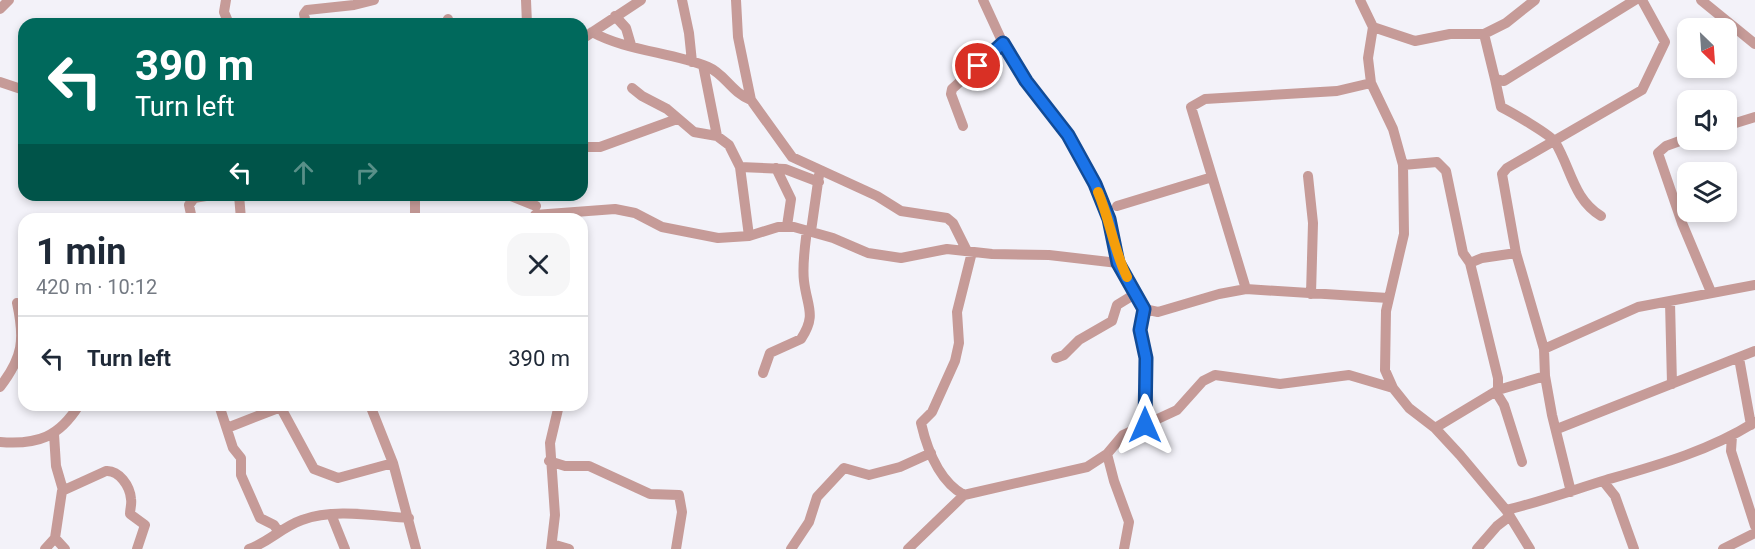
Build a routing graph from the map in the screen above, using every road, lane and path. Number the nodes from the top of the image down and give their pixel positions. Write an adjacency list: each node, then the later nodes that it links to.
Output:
1 (9, 0): 14 (street)
2 (226, 0): 16 (street)
3 (374, 0): 17 (street)
4 (526, 0): 18 (street)
5 (641, 0): 15 (street)
6 (682, 0): 26 (street)
7 (736, 0): 33 (street)
8 (983, 0): 24 (street)
9 (1360, 0): 19 (street)
10 (1535, 0): 21 (street)
11 (1635, 0): 28 (street)
12 (1642, 0): 39 (street)
13 (1701, 0): 23 (street)
14 (0, 9)
15 (615, 15): 20 (street); 25 (street)
16 (226, 18)
17 (305, 18)
18 (527, 18)
19 (1373, 27): 21 (street); 30 (street)
20 (592, 32): 22 (street); 25 (street)
21 (1484, 34): 28 (street)
22 (588, 35)
23 (1753, 38)
24 (1003, 43): 37 (street); 57 (street)
25 (631, 45): 26 (street)
26 (692, 62): 27 (street)
27 (703, 65): 33 (street); 38 (street)
28 (1495, 79): 39 (street)
29 (0, 82): 31 (street)
30 (1371, 83): 42 (street); 47 (street)
31 (18, 88)
32 (632, 88): 35 (street)
33 (751, 100): 46 (street)
34 (1755, 117): 36 (street)
35 (677, 119): 38 (street); 41 (street)
36 (1737, 123)
37 (963, 126)
38 (717, 136): 43 (street)
39 (1554, 140): 51 (street); 56 (street)
40 (1677, 142): 61 (street)
41 (588, 147)
42 (1402, 165): 58 (street); 64 (street)
43 (740, 167): 44 (street); 54 (street)
44 (776, 168): 46 (street); 52 (street)
45 (1308, 176): 63 (street)
46 (819, 177): 53 (street); 55 (street)
47 (1212, 179): 49 (street); 60 (street)
48 (520, 201): 50 (street)
49 (1117, 206)
50 (536, 209): 54 (street)
51 (1601, 216)
52 (787, 226): 53 (street); 54 (street)
53 (809, 230): 55 (street); 74 (street)
54 (749, 236)
55 (970, 251): 57 (street); 94 (street)
56 (1516, 253): 58 (street); 69 (street)
57 (1118, 263): 62 (street)
58 (1470, 264): 79 (street)
59 (1755, 285): 61 (street)
60 (1246, 290): 63 (street); 68 (street)
61 (1711, 292): 65 (street)
62 (1135, 294): 68 (street); 72 (street)
63 (1311, 294): 64 (street)
64 (1388, 298): 78 (street)
65 (1670, 302): 69 (street); 76 (street)
66 (17, 303): 67 (street)
67 (18, 308)
68 (1144, 309): 87 (street)
69 (1544, 349): 75 (street)
70 (1755, 351): 73 (street)
71 (18, 358): 77 (street)
72 (1056, 358)
73 (1739, 358): 76 (street); 86 (street)
74 (763, 373)
75 (1545, 376): 79 (street); 90 (street)
76 (1672, 384): 90 (street)
77 (0, 387)
78 (1392, 388): 87 (street); 89 (street)
79 (1497, 391): 89 (street); 97 (street)
80 (75, 411): 91 (street)
81 (221, 411): 88 (street)
82 (271, 411): 88 (street)
83 (286, 411): 98 (street)
84 (372, 411): 98 (street)
85 (558, 411): 96 (street)
86 (1753, 424): 92 (street)
87 (1145, 425): 95 (street)
88 (227, 428): 107 (street)
89 (1435, 428): 103 (street)
90 (1557, 429): 101 (street)
91 (54, 434): 93 (street); 100 (street)
92 (1732, 436): 99 (street); 106 (street)
93 (0, 442)
94 (931, 453): 102 (street); 119 (street)
95 (1107, 453): 102 (street); 121 (street)
96 (549, 461): 110 (street); 118 (street)
97 (1522, 462)
98 (393, 464): 105 (street)
99 (1603, 481): 101 (street); 124 (street)
100 (63, 490): 109 (street); 113 (street)
101 (1571, 492): 103 (street)
102 (964, 495): 120 (street)
103 (1508, 513): 122 (street); 123 (street)
104 (331, 514): 105 (street); 107 (street); 115 (street)
105 (409, 518): 116 (street)
106 (1755, 526)
107 (278, 531): 114 (street)
108 (1755, 533): 125 (street)
109 (55, 538): 111 (street); 112 (street)
110 (551, 547): 117 (street)
111 (45, 549)
112 (65, 549)
113 (137, 549)
114 (249, 549)
115 (345, 549)
116 (416, 549)
117 (569, 549)
118 (676, 549)
119 (791, 549)
120 (908, 549)
121 (1124, 549)
122 (1478, 549)
123 (1530, 549)
124 (1634, 549)
125 (1725, 549)

